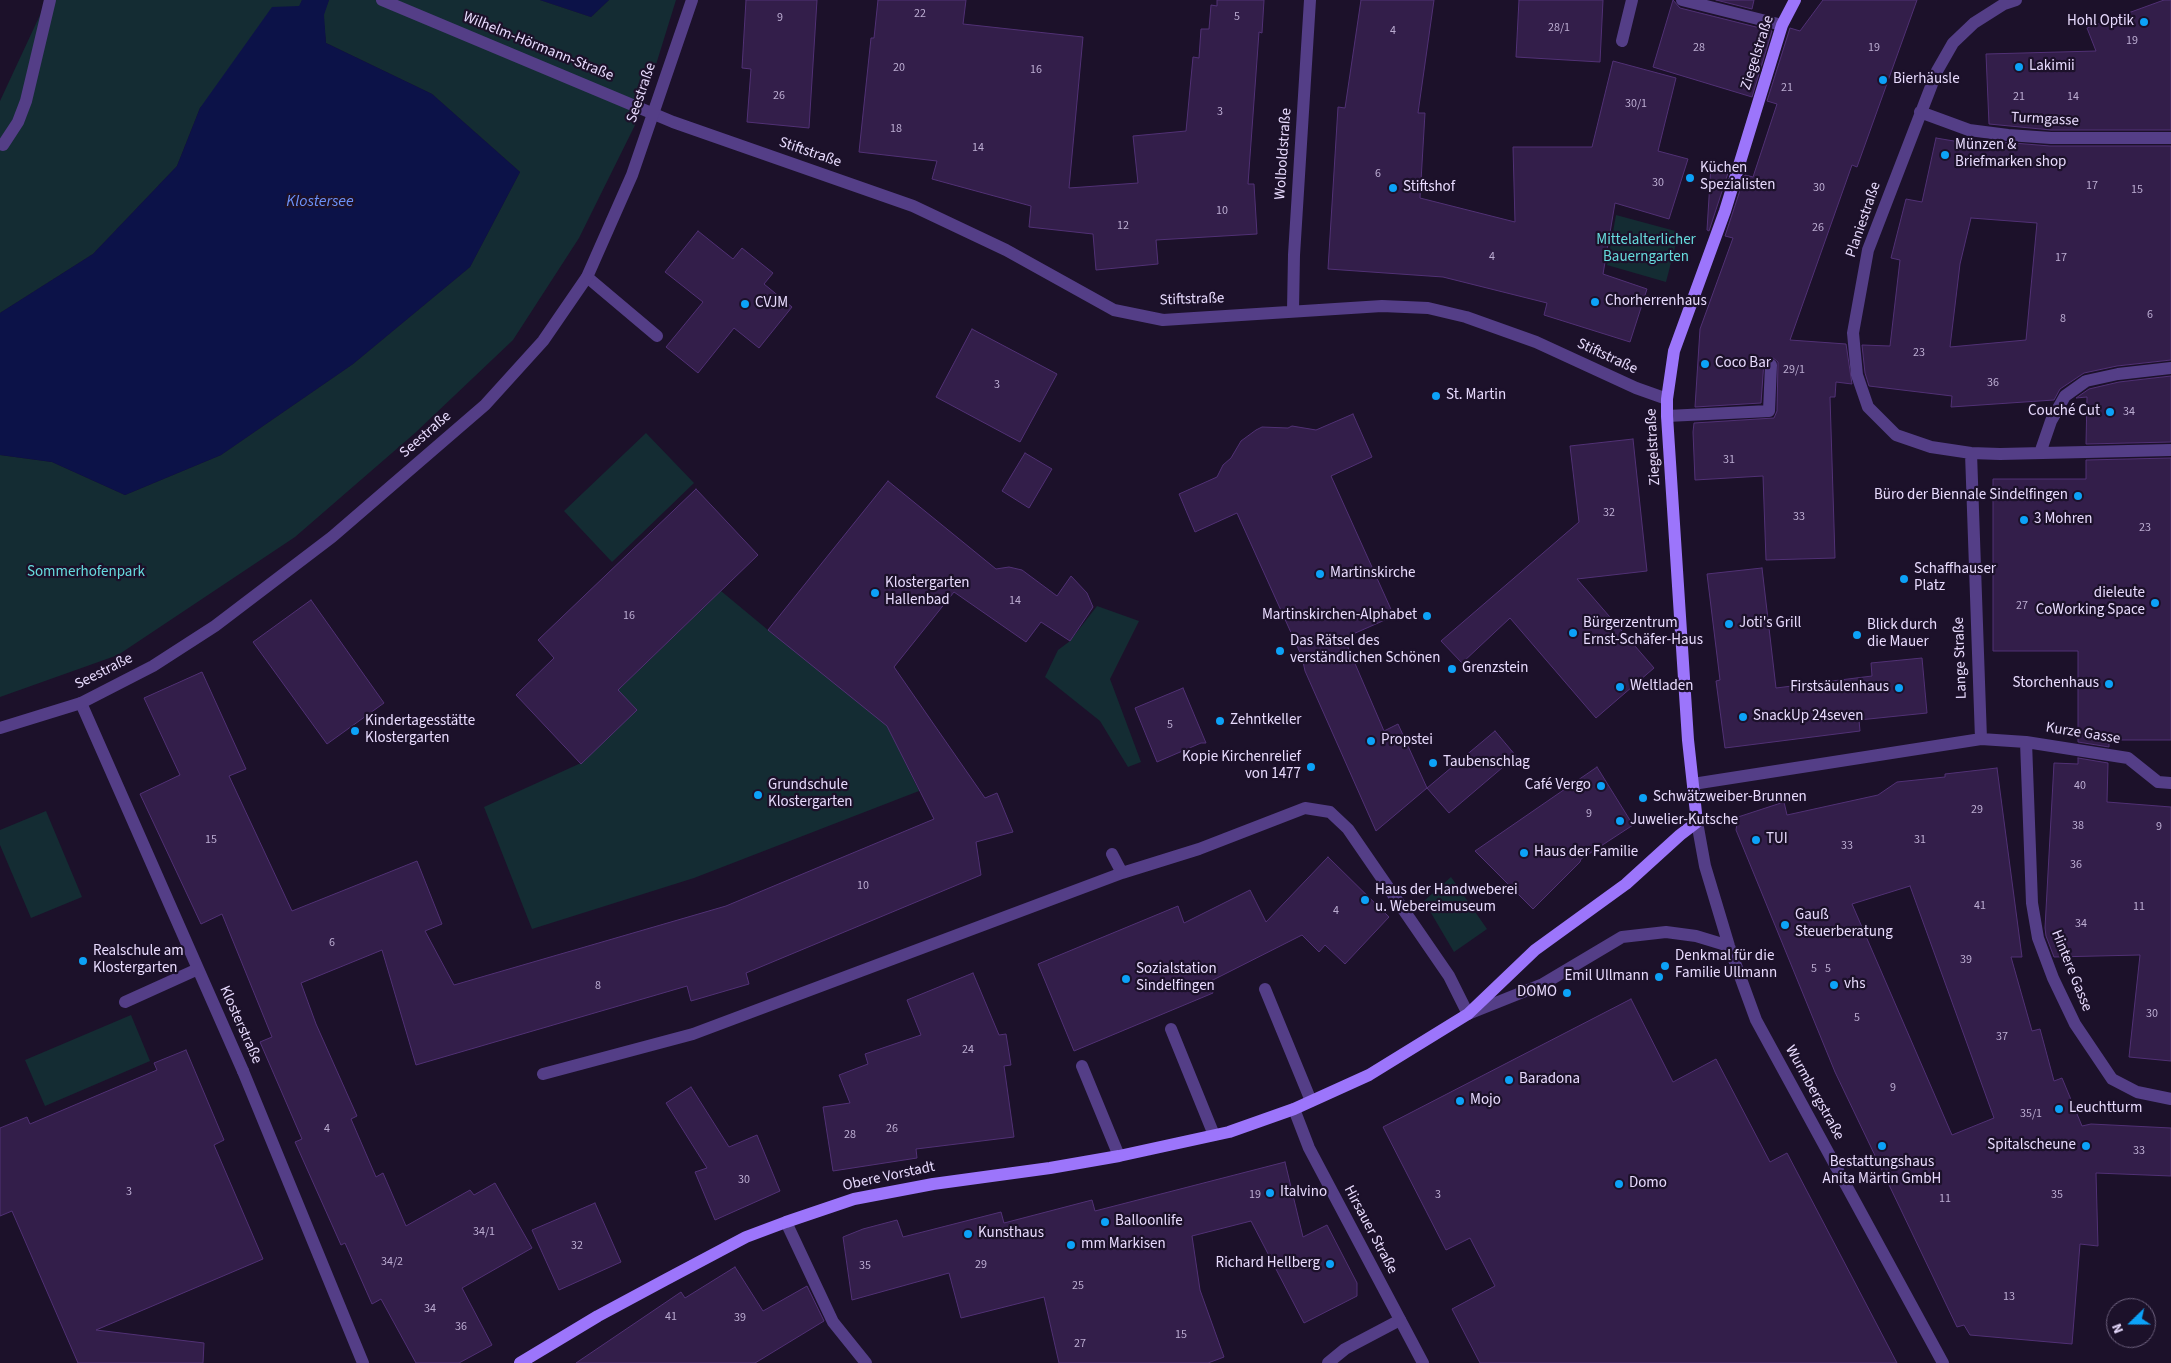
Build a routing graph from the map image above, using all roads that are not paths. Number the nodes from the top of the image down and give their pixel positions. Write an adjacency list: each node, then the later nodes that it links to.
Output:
1 (50, 0): 14 (street)
2 (382, 0): 12 (street, Wilhelm-Hörmann-Straße)
3 (692, 0): 12 (street, Seestraße)
4 (1310, 0): 16 (street, Wolboldstraße)
5 (1632, 0): 10 (street)
6 (1682, 0): 9 (street)
7 (1795, 0): 9 (main road, Ziegelstraße)
8 (2016, 0): 11 (street, Planiestraße)
9 (1782, 25): 20 (main road, Ziegelstraße)
10 (1622, 41)
11 (1920, 112): 13 (street, Turmgasse); 23 (street, Planiestraße)
12 (652, 114): 15 (street, Seestraße); 16 (street, Stiftstraße)
13 (2171, 138)
14 (2, 147)
15 (587, 277): 17 (street); 25 (street, Seestraße)
16 (1293, 310): 20 (street, Stiftstraße)
17 (657, 336)
18 (1771, 365): 21 (street)
19 (2171, 368): 24 (street)
20 (1667, 399): 21 (main road, Ziegelstraße)
21 (1666, 416): 30 (main road, Ziegelstraße)
22 (2171, 450): 24 (street)
23 (1971, 453): 24 (street); 27 (street, Lange Straße)
24 (2040, 453)
25 (81, 703): 26 (street, Seestraße); 35 (street, Klosterstraße)
26 (0, 728)
27 (1982, 739): 28 (street, Kurze Gasse); 30 (street)
28 (2026, 742): 29 (street, Kurze Gasse); 42 (street, Hintere Gasse)
29 (2171, 783)
30 (1693, 784): 31 (main road, Ziegelstraße)
31 (1697, 822): 34 (street, Wurmbergstraße); 38 (main road, Obere Vorstadt)
32 (1112, 854): 33 (street)
33 (1122, 873): 38 (street); 41 (street)
34 (1729, 946): 38 (street); 54 (street, Wurmbergstraße)
35 (198, 970): 37 (street); 50 (street, Klosterstraße)
36 (1265, 989): 43 (street)
37 (125, 1002)
38 (1468, 1014): 43 (main road, Obere Vorstadt)
39 (1172, 1029): 45 (street)
40 (1082, 1066): 46 (street)
41 (542, 1074)
42 (2171, 1099)
43 (1310, 1101): 44 (main road, Obere Vorstadt)
44 (1294, 1109): 45 (main road, Obere Vorstadt); 48 (street, Hirsauer Straße)
45 (1214, 1135): 46 (main road, Obere Vorstadt)
46 (1119, 1156): 47 (main road, Obere Vorstadt)
47 (786, 1222): 49 (main road, Obere Vorstadt); 51 (street)
48 (1400, 1320): 52 (street); 53 (street, Hirsauer Straße)
49 (526, 1362)
50 (363, 1363)
51 (866, 1363)
52 (1328, 1363)
53 (1423, 1363)
54 (1944, 1363)

